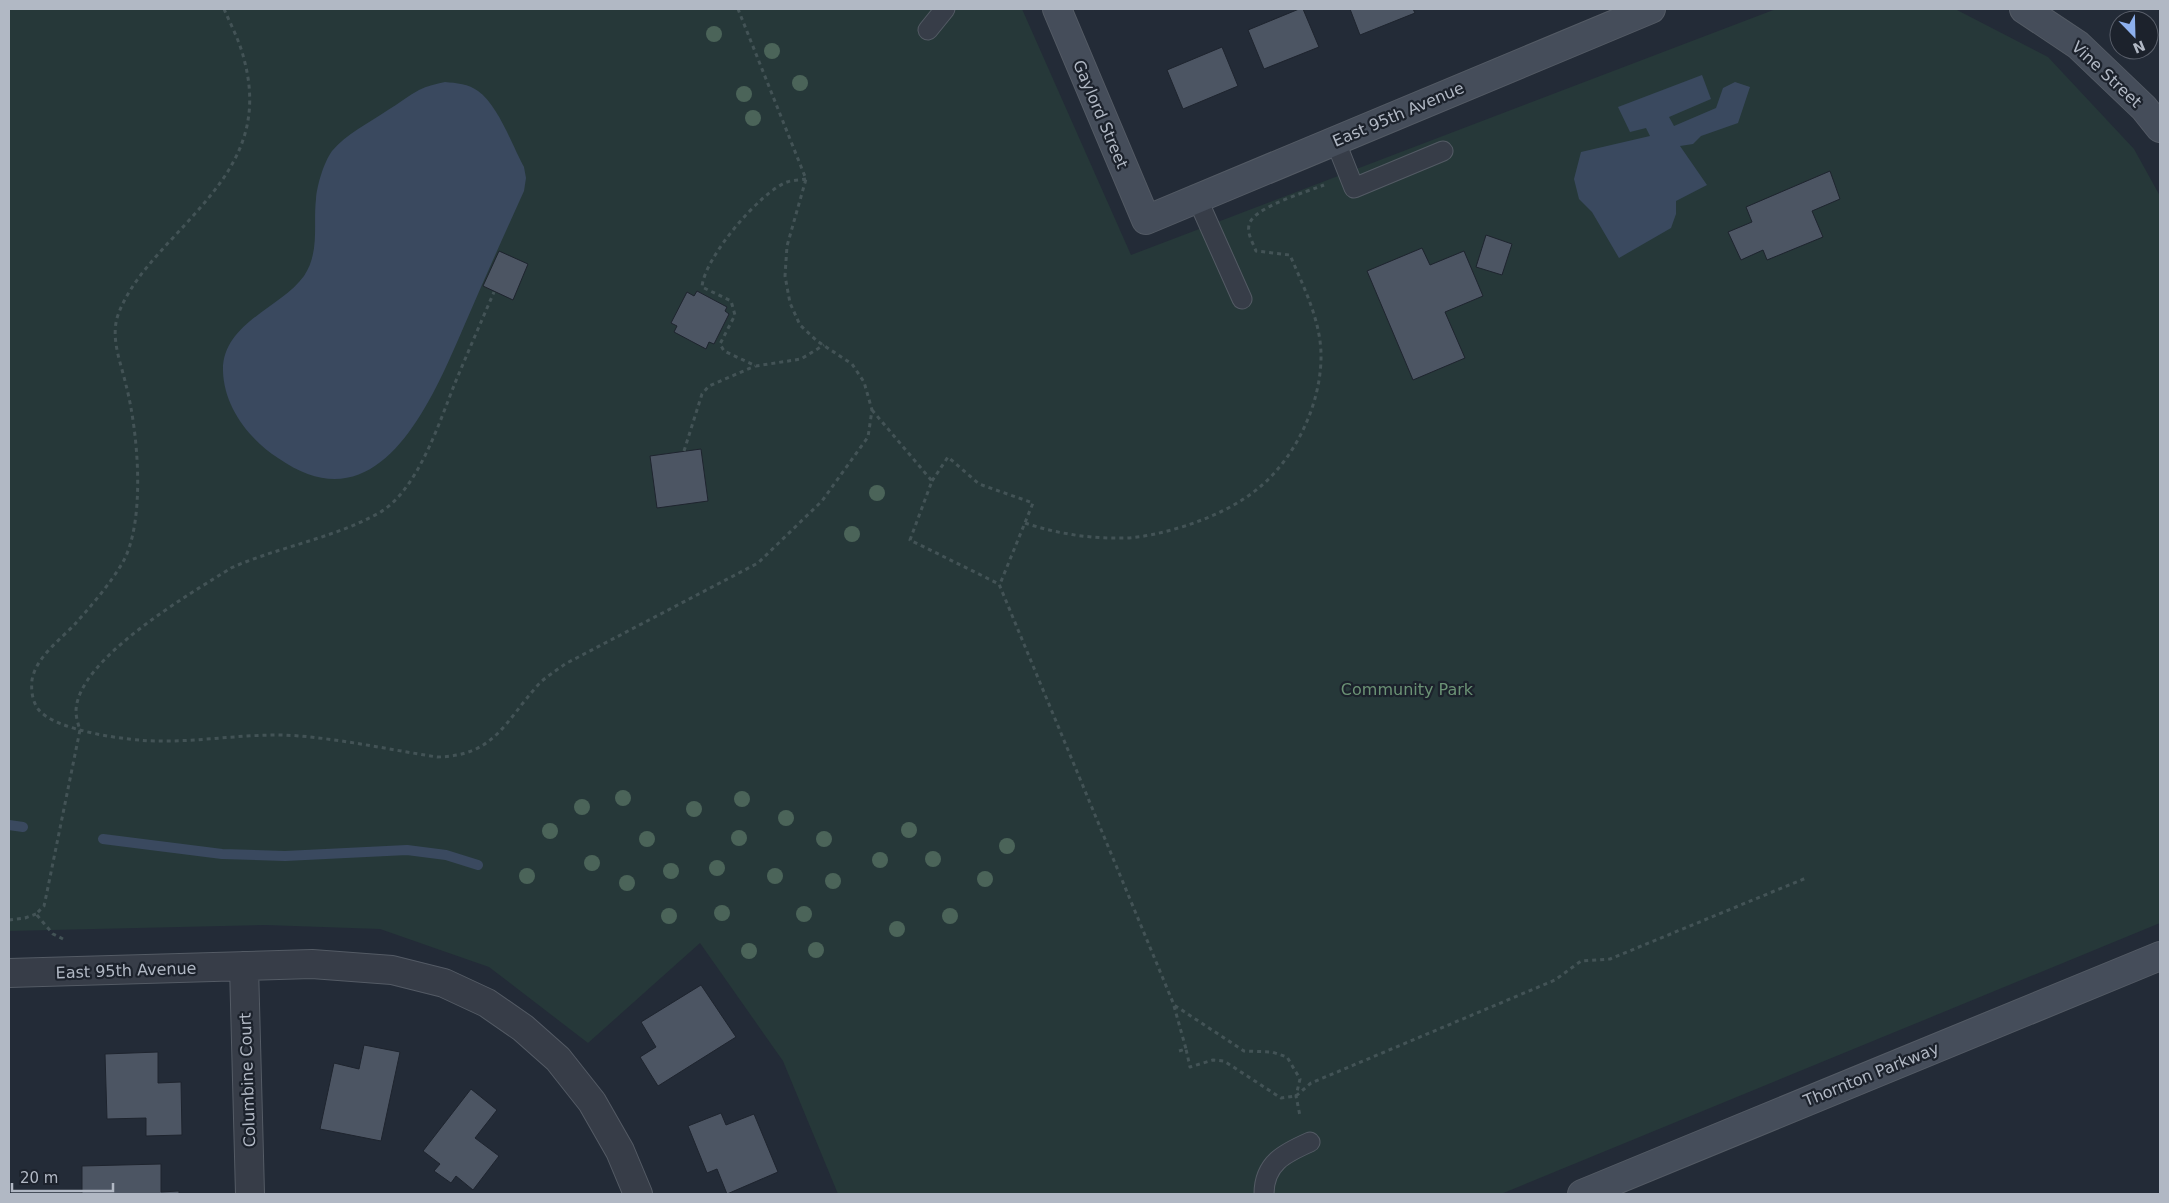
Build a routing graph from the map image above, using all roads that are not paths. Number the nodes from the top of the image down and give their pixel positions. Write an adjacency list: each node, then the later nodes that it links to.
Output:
1 (946, 9): 5 (lane)
2 (1057, 9): 10 (street, Gaylord Street)
3 (1651, 9): 7 (street, East 95th Avenue)
4 (2024, 9): 6 (street, Vine Street)
5 (928, 30)
6 (2160, 128)
7 (1335, 140): 8 (lane); 9 (street, East 95th Avenue)
8 (1443, 151)
9 (1197, 198): 10 (street, East 95th Avenue); 11 (lane)
10 (1146, 220)
11 (1242, 299)
12 (2160, 956): 19 (street, Thornton Parkway)
13 (244, 966): 14 (street, East 95th Avenue); 16 (street, Columbine Court); 17 (street, East 95th Avenue)
14 (9, 973)
15 (1310, 1142): 18 (lane)
16 (250, 1194)
17 (638, 1194)
18 (1264, 1194)
19 (1582, 1194)

